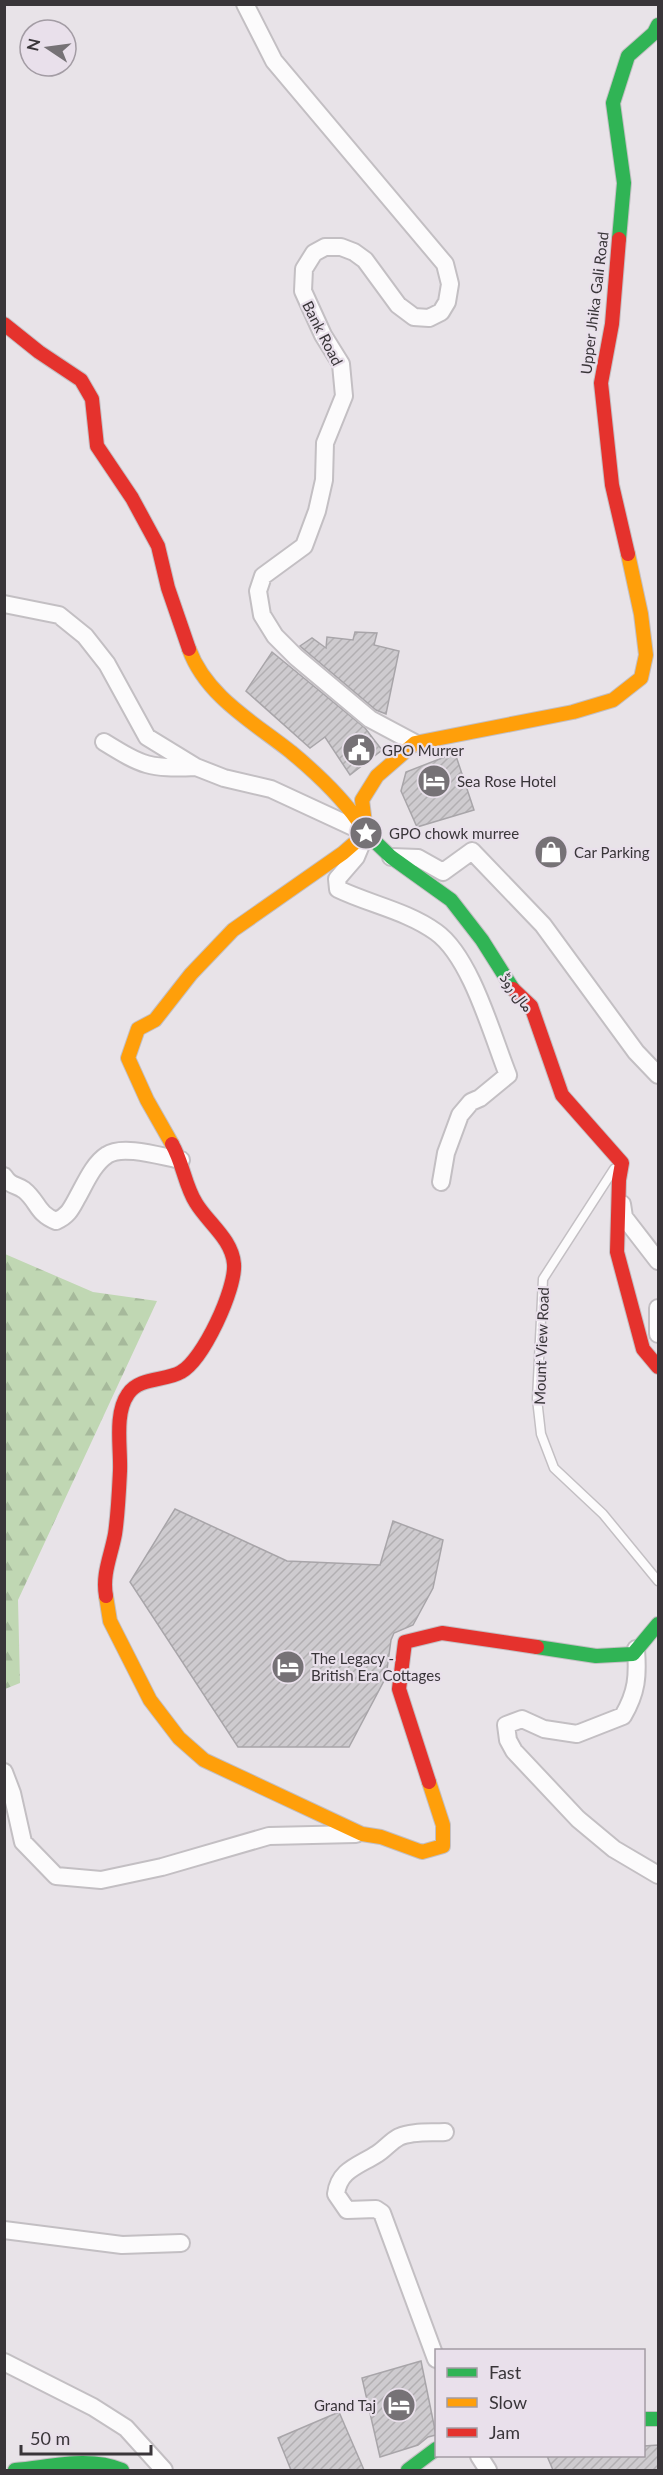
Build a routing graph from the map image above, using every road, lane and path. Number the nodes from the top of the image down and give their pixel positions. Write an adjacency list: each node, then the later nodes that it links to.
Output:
1 (245, 4): 6 (street, Bank Road)
2 (658, 25): 6 (street, Upper Jhika Gali Road)
3 (4, 324): 8 (street, مال روڈ)
4 (4, 604): 7 (street)
5 (104, 742): 7 (street)
6 (415, 742): 8 (street)
7 (196, 767): 8 (street)
8 (366, 833): 9 (street, مال روڈ); 11 (street); 14 (street)
9 (391, 857): 10 (street); 12 (street, مال روڈ)
10 (658, 1075)
11 (181, 1160): 13 (street); 23 (street)
12 (620, 1171): 15 (street); 18 (street); 19 (lane, Mount View Road)
13 (4, 1176)
14 (441, 1182)
15 (658, 1261)
16 (658, 1308): 17 (street)
17 (658, 1334)
18 (658, 1367)
19 (658, 1581)
20 (658, 1624): 21 (street)
21 (636, 1649): 23 (street); 24 (street)
22 (4, 1772): 23 (street)
23 (362, 1834)
24 (658, 1875)
25 (445, 2132): 28 (street)
26 (4, 2230): 27 (street)
27 (181, 2243)
28 (435, 2356)
29 (4, 2362): 34 (street)
30 (435, 2450): 35 (street)
31 (480, 2457): 36 (street)
32 (15, 2470): 33 (street)
33 (122, 2470)
34 (164, 2470)
35 (408, 2470)
36 (488, 2470)

